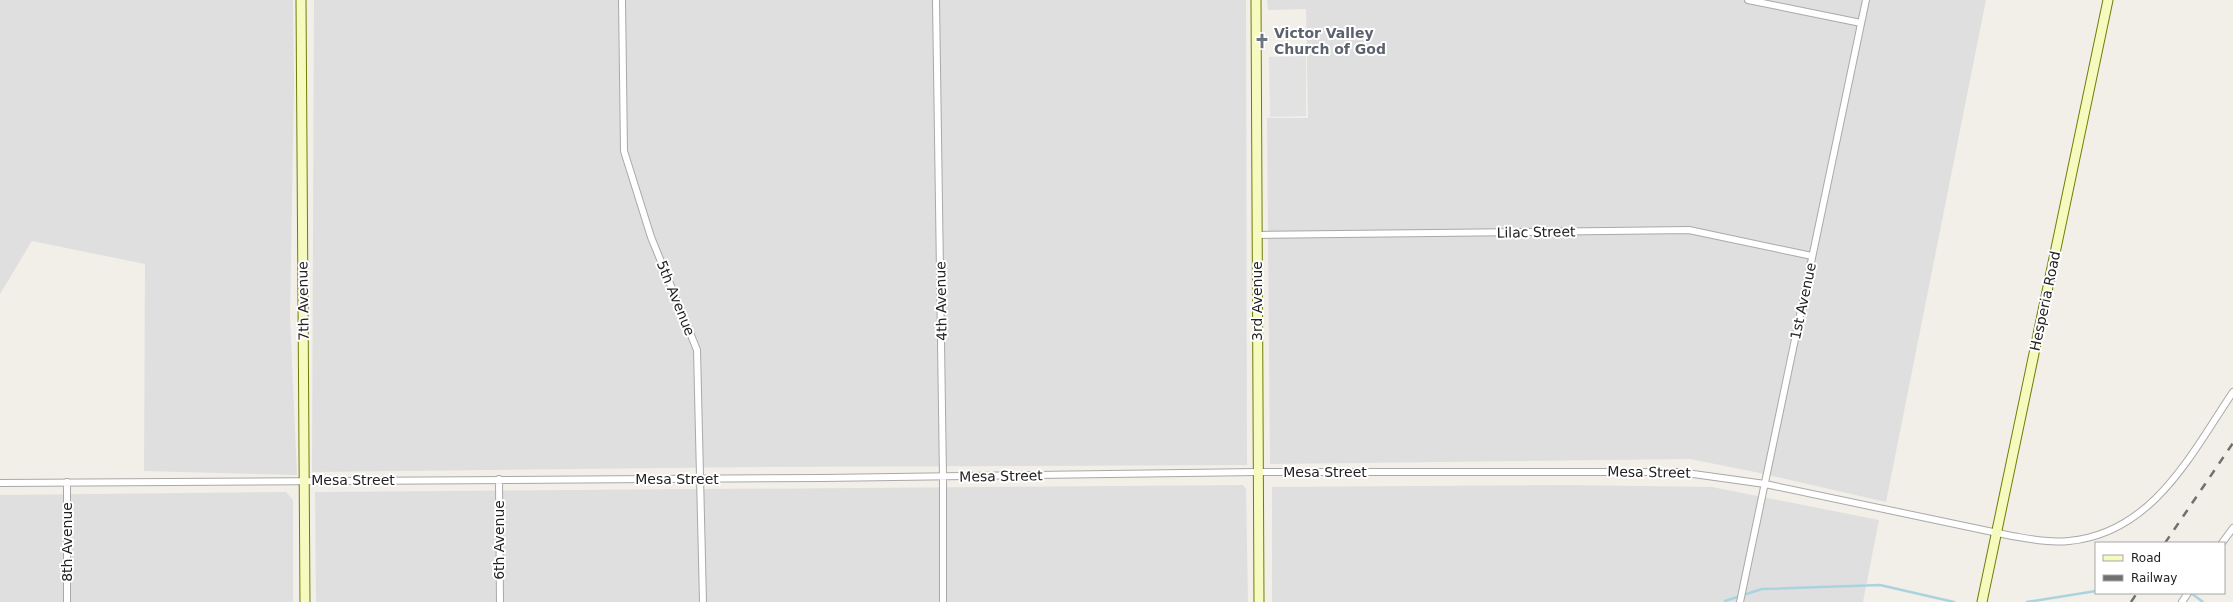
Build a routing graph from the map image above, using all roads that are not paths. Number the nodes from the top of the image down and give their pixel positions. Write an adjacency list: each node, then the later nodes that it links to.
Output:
1 (301, 0): 16 (street, 7th Avenue)
2 (622, 0): 15 (street, 5th Avenue)
3 (936, 0): 13 (street, 4th Avenue)
4 (1256, 0): 9 (street, 3rd Avenue)
5 (1748, 0): 8 (street)
6 (1866, 0): 8 (street, 1st Avenue)
7 (2108, 0): 21 (street, Hesperia Road)
8 (1861, 22): 10 (street, 1st Avenue)
9 (1257, 236): 10 (street, Lilac Street); 12 (street, 3rd Avenue)
10 (1812, 256): 19 (street, 1st Avenue)
11 (2233, 392): 21 (street, Mesa Street)
12 (1258, 472): 13 (street, Mesa Street); 19 (street, Mesa Street); 28 (street, 3rd Avenue)
13 (943, 477): 15 (street, Mesa Street); 27 (street, 4th Avenue)
14 (499, 479): 15 (street, Mesa Street); 16 (street, Mesa Street); 25 (street, 6th Avenue)
15 (700, 479): 26 (street, 5th Avenue)
16 (304, 480): 17 (street, Mesa Street); 24 (street, 7th Avenue)
17 (67, 482): 18 (street, Mesa Street); 23 (street, 8th Avenue)
18 (0, 483)
19 (1765, 484): 21 (street, Mesa Street); 29 (street, 1st Avenue)
20 (2233, 528): 22 (street)
21 (1996, 533): 30 (street, Hesperia Road)
22 (2223, 542)
23 (67, 602)
24 (305, 602)
25 (500, 602)
26 (703, 602)
27 (943, 602)
28 (1259, 602)
29 (1740, 602)
30 (1982, 602)

